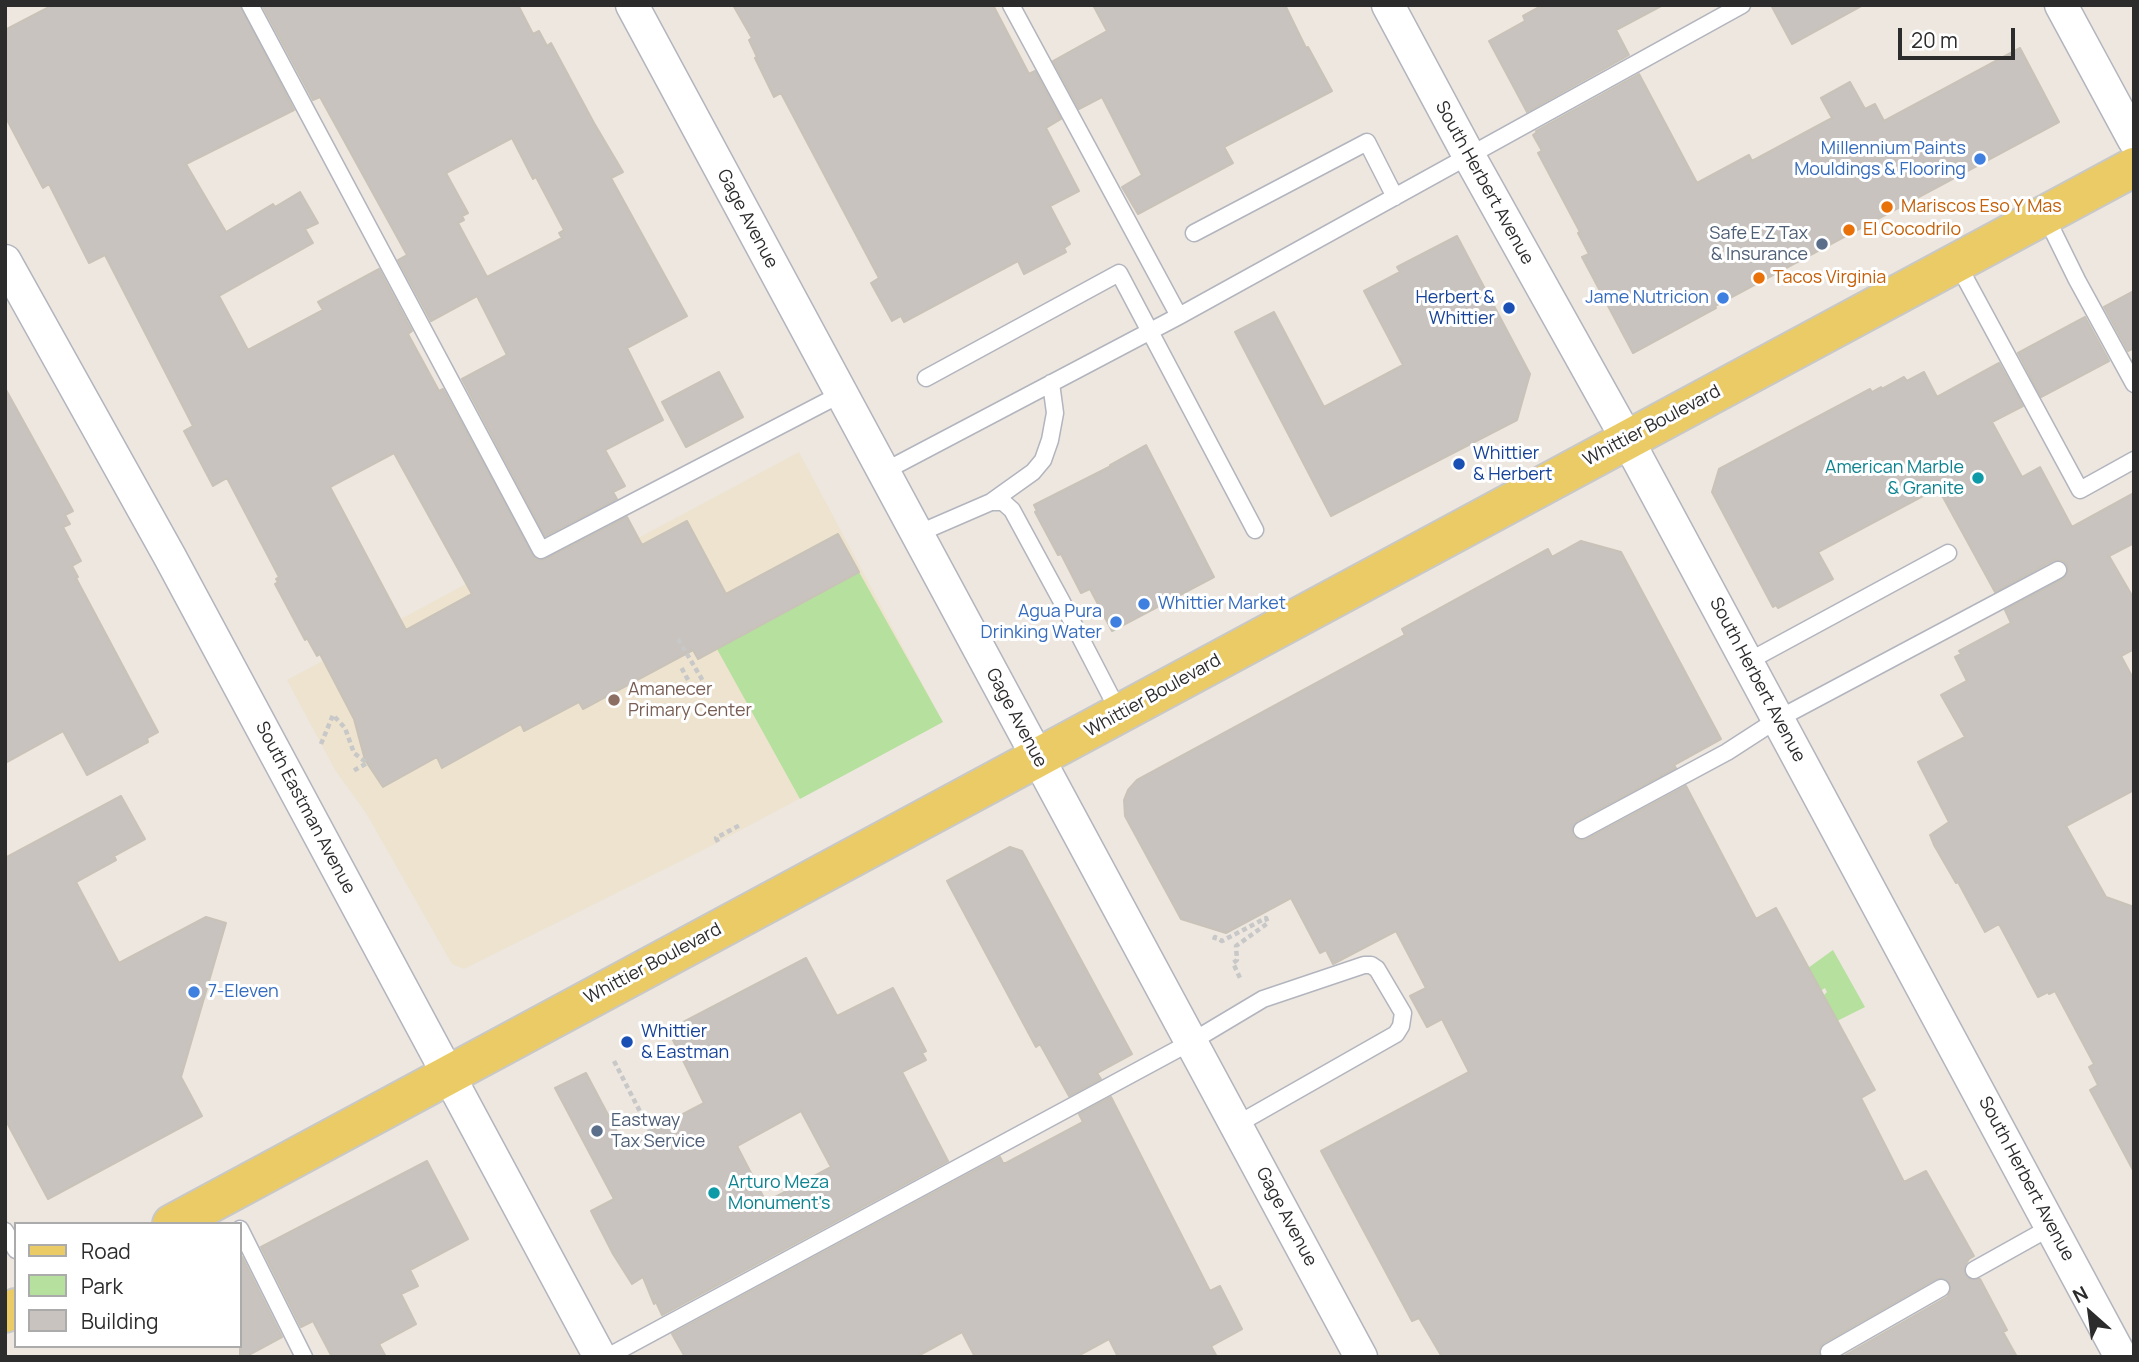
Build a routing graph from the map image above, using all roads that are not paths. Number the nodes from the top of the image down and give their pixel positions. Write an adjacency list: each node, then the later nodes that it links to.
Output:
1 (250, 5): 20 (lane)
2 (632, 5): 20 (street, Gage Avenue)
3 (1011, 5): 15 (lane)
4 (1388, 5): 8 (street, South Herbert Avenue)
5 (1742, 5): 8 (lane)
6 (2061, 5): 7 (street)
7 (2134, 140)
8 (1469, 156): 10 (lane); 21 (street, South Herbert Avenue)
9 (2134, 167): 11 (main road, Whittier Boulevard)
10 (1395, 197): 12 (lane); 15 (lane)
11 (2045, 215): 13 (main road, Whittier Boulevard); 17 (lane)
12 (1194, 233)
13 (1957, 262): 21 (main road, Whittier Boulevard); 22 (lane)
14 (8, 272): 35 (street, South Eastman Avenue)
15 (1179, 316): 16 (lane)
16 (1150, 331): 18 (lane); 19 (lane); 25 (lane)
17 (2132, 375)
18 (926, 378)
19 (1051, 383): 23 (lane); 24 (lane)
20 (841, 394): 23 (street, Gage Avenue)
21 (1627, 439): 29 (street, South Herbert Avenue); 30 (main road, Whittier Boulevard)
22 (2134, 460)
23 (883, 472): 26 (street, Gage Avenue)
24 (991, 502): 26 (lane); 30 (lane)
25 (1255, 530)
26 (917, 534): 32 (street, Gage Avenue)
27 (1948, 553): 29 (lane)
28 (2058, 570): 31 (lane)
29 (1747, 662): 31 (street, South Herbert Avenue)
30 (1120, 714): 32 (main road, Whittier Boulevard)
31 (1778, 719): 33 (lane); 39 (street, South Herbert Avenue)
32 (1038, 759): 34 (street, Gage Avenue); 35 (main road, Whittier Boulevard)
33 (1582, 830)
34 (1191, 1042): 36 (street, Gage Avenue); 36 (lane); 48 (lane)
35 (448, 1075): 37 (main road, Whittier Boulevard); 47 (street, South Eastman Avenue)
36 (1236, 1125): 49 (street, Gage Avenue)
37 (233, 1216): 38 (main road, Whittier Boulevard)
38 (187, 1222)
39 (2052, 1227): 43 (lane); 50 (street, South Herbert Avenue)
40 (5, 1231): 42 (lane)
41 (242, 1234): 46 (lane)
42 (14, 1247)
43 (1974, 1270)
44 (1941, 1288): 45 (lane)
45 (1829, 1352)
46 (304, 1357)
47 (600, 1357)
48 (607, 1357)
49 (1361, 1357)
50 (2121, 1357)

